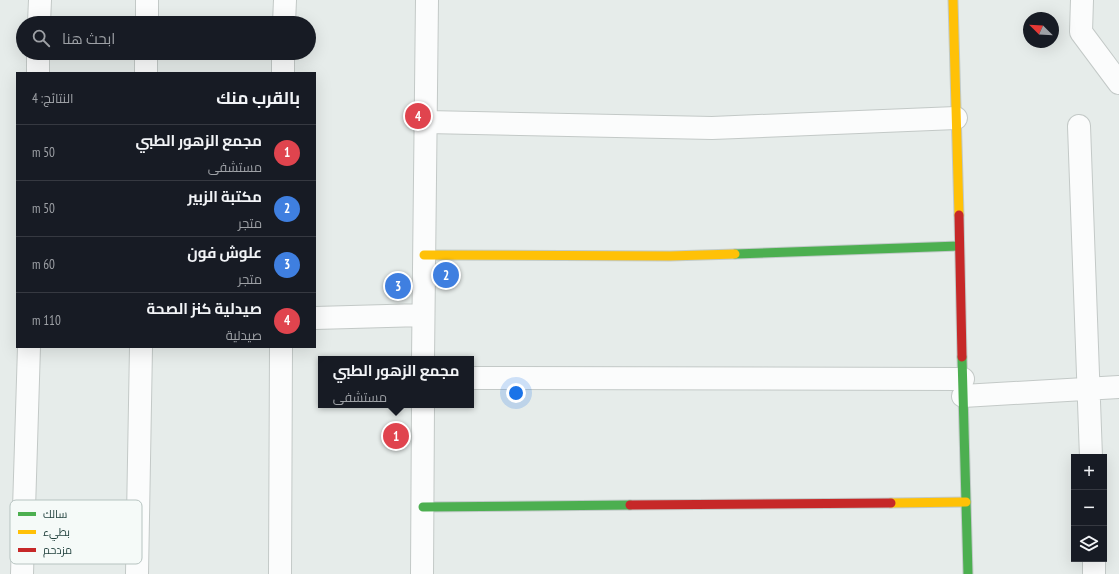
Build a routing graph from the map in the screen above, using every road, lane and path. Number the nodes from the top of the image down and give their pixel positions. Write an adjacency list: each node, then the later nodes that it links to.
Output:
1 (40, 0): 7 (street)
2 (148, 0): 8 (street)
3 (285, 0): 9 (street)
4 (427, 0): 18 (street)
5 (954, 0): 17 (street)
6 (1082, 0): 16 (street)
7 (39, 16)
8 (147, 16)
9 (284, 16)
10 (38, 60): 13 (street)
11 (146, 60): 14 (street)
12 (283, 60): 15 (street)
13 (38, 72)
14 (146, 72)
15 (283, 72)
16 (1119, 83)
17 (956, 118): 18 (street); 20 (street)
18 (427, 122): 21 (street)
19 (1079, 126): 31 (street)
20 (959, 246): 21 (street); 30 (street)
21 (424, 255): 22 (street)
22 (423, 315): 23 (street); 27 (street)
23 (316, 318)
24 (29, 348): 34 (street)
25 (141, 348): 35 (street)
26 (281, 348): 43 (street)
27 (423, 356)
28 (474, 378): 30 (street)
29 (1119, 387): 31 (street)
30 (963, 388): 31 (street); 36 (street)
31 (1089, 389): 33 (street)
32 (423, 408): 37 (street)
33 (1091, 454)
34 (24, 500)
35 (138, 500)
36 (966, 502): 37 (street); 45 (street)
37 (423, 507): 44 (street)
38 (1094, 562): 46 (street)
39 (22, 564): 41 (street)
40 (137, 564): 42 (street)
41 (22, 574)
42 (137, 574)
43 (280, 574)
44 (422, 574)
45 (968, 574)
46 (1094, 574)

